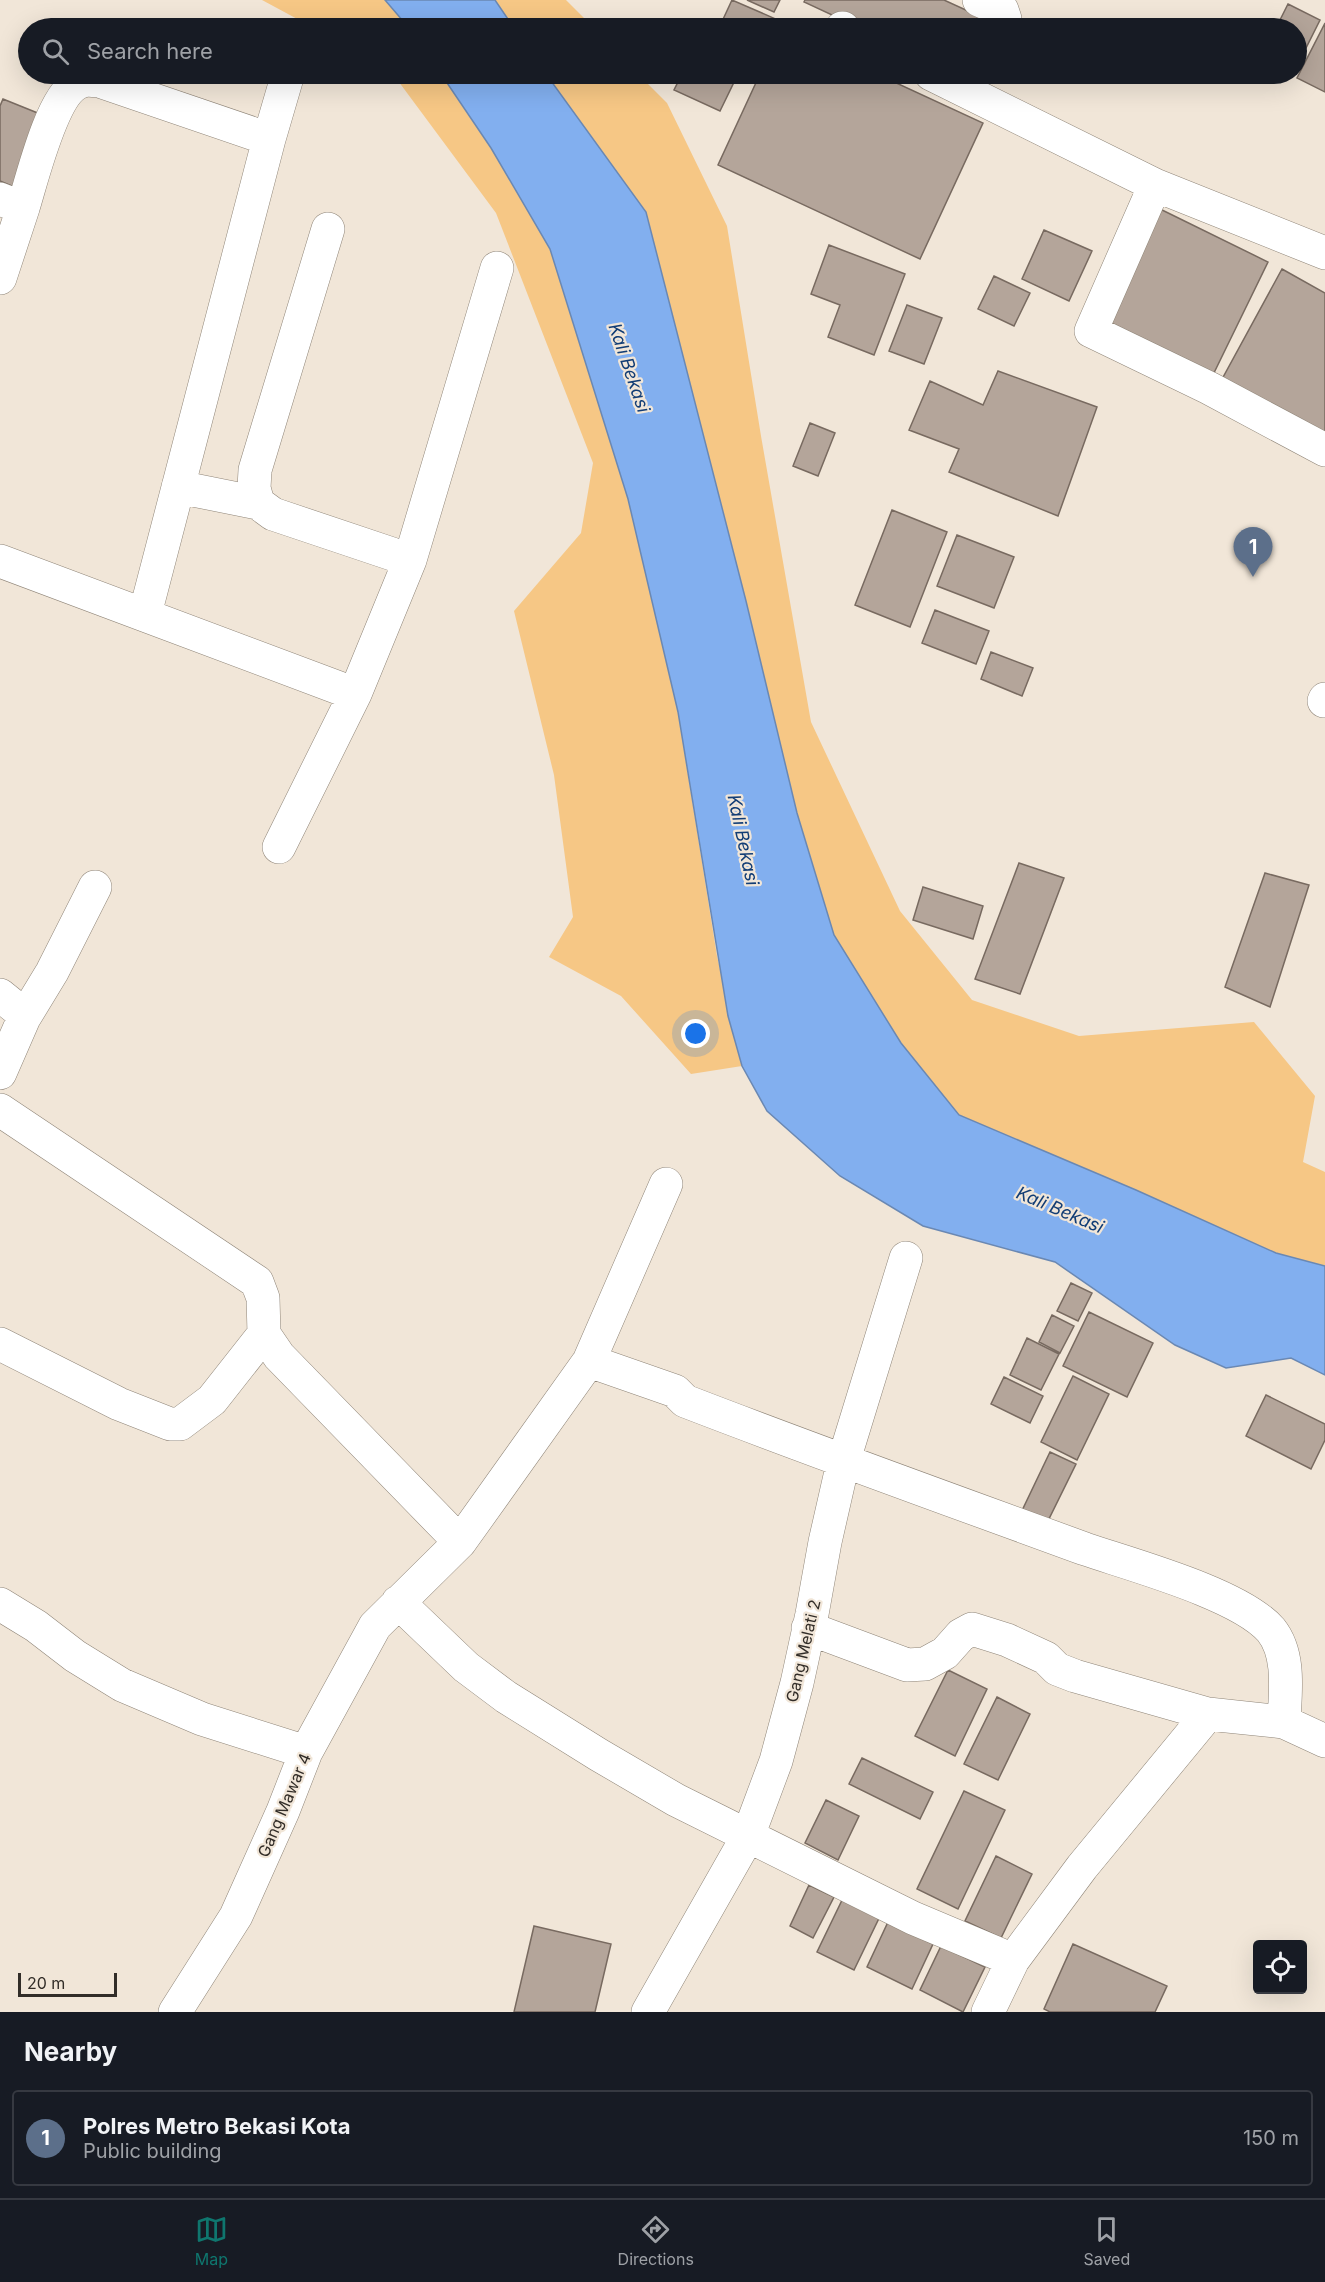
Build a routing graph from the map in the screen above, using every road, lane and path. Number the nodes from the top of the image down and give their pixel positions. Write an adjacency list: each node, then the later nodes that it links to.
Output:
1 (979, 0): 2 (street)
2 (1005, 18)
3 (75, 84): 9 (street)
4 (108, 84): 7 (street)
5 (285, 84): 7 (street)
6 (979, 85): 8 (street)
7 (269, 139): 15 (street)
8 (1155, 185): 11 (street); 14 (street)
9 (12, 203): 13 (street)
10 (328, 229): 16 (street)
11 (1325, 253)
12 (497, 268): 17 (street)
13 (0, 278)
14 (1325, 450)
15 (178, 487): 16 (street); 19 (street)
16 (258, 503): 17 (street)
17 (410, 560): 20 (street)
18 (0, 561): 19 (street)
19 (145, 614): 20 (street)
20 (355, 694): 21 (street)
21 (279, 847)
22 (95, 887): 24 (street)
23 (0, 995): 24 (street)
24 (24, 1018): 25 (street)
25 (0, 1073)
26 (0, 1110): 29 (street)
27 (666, 1184): 31 (street, Gang Mawar 4)
28 (906, 1258): 32 (street, Gang Melati 2)
29 (264, 1334): 30 (street); 33 (street)
30 (0, 1344)
31 (589, 1361): 32 (street); 33 (street, Gang Mawar 4)
32 (843, 1462): 36 (street, Gang Melati 2); 38 (street)
33 (460, 1542): 34 (street, Gang Mawar 4)
34 (398, 1602): 40 (street, Gang Mawar 4); 41 (street)
35 (0, 1604): 40 (street)
36 (808, 1628): 37 (street); 41 (street, Gang Melati 2)
37 (1208, 1714): 38 (street); 42 (street)
38 (1284, 1722): 39 (street)
39 (1325, 1741)
40 (306, 1752): 43 (street, Gang Mawar 4)
41 (748, 1836): 42 (street); 44 (street, Gang Melati 2)
42 (1013, 1960): 45 (street)
43 (176, 2012)
44 (648, 2012)
45 (988, 2012)

